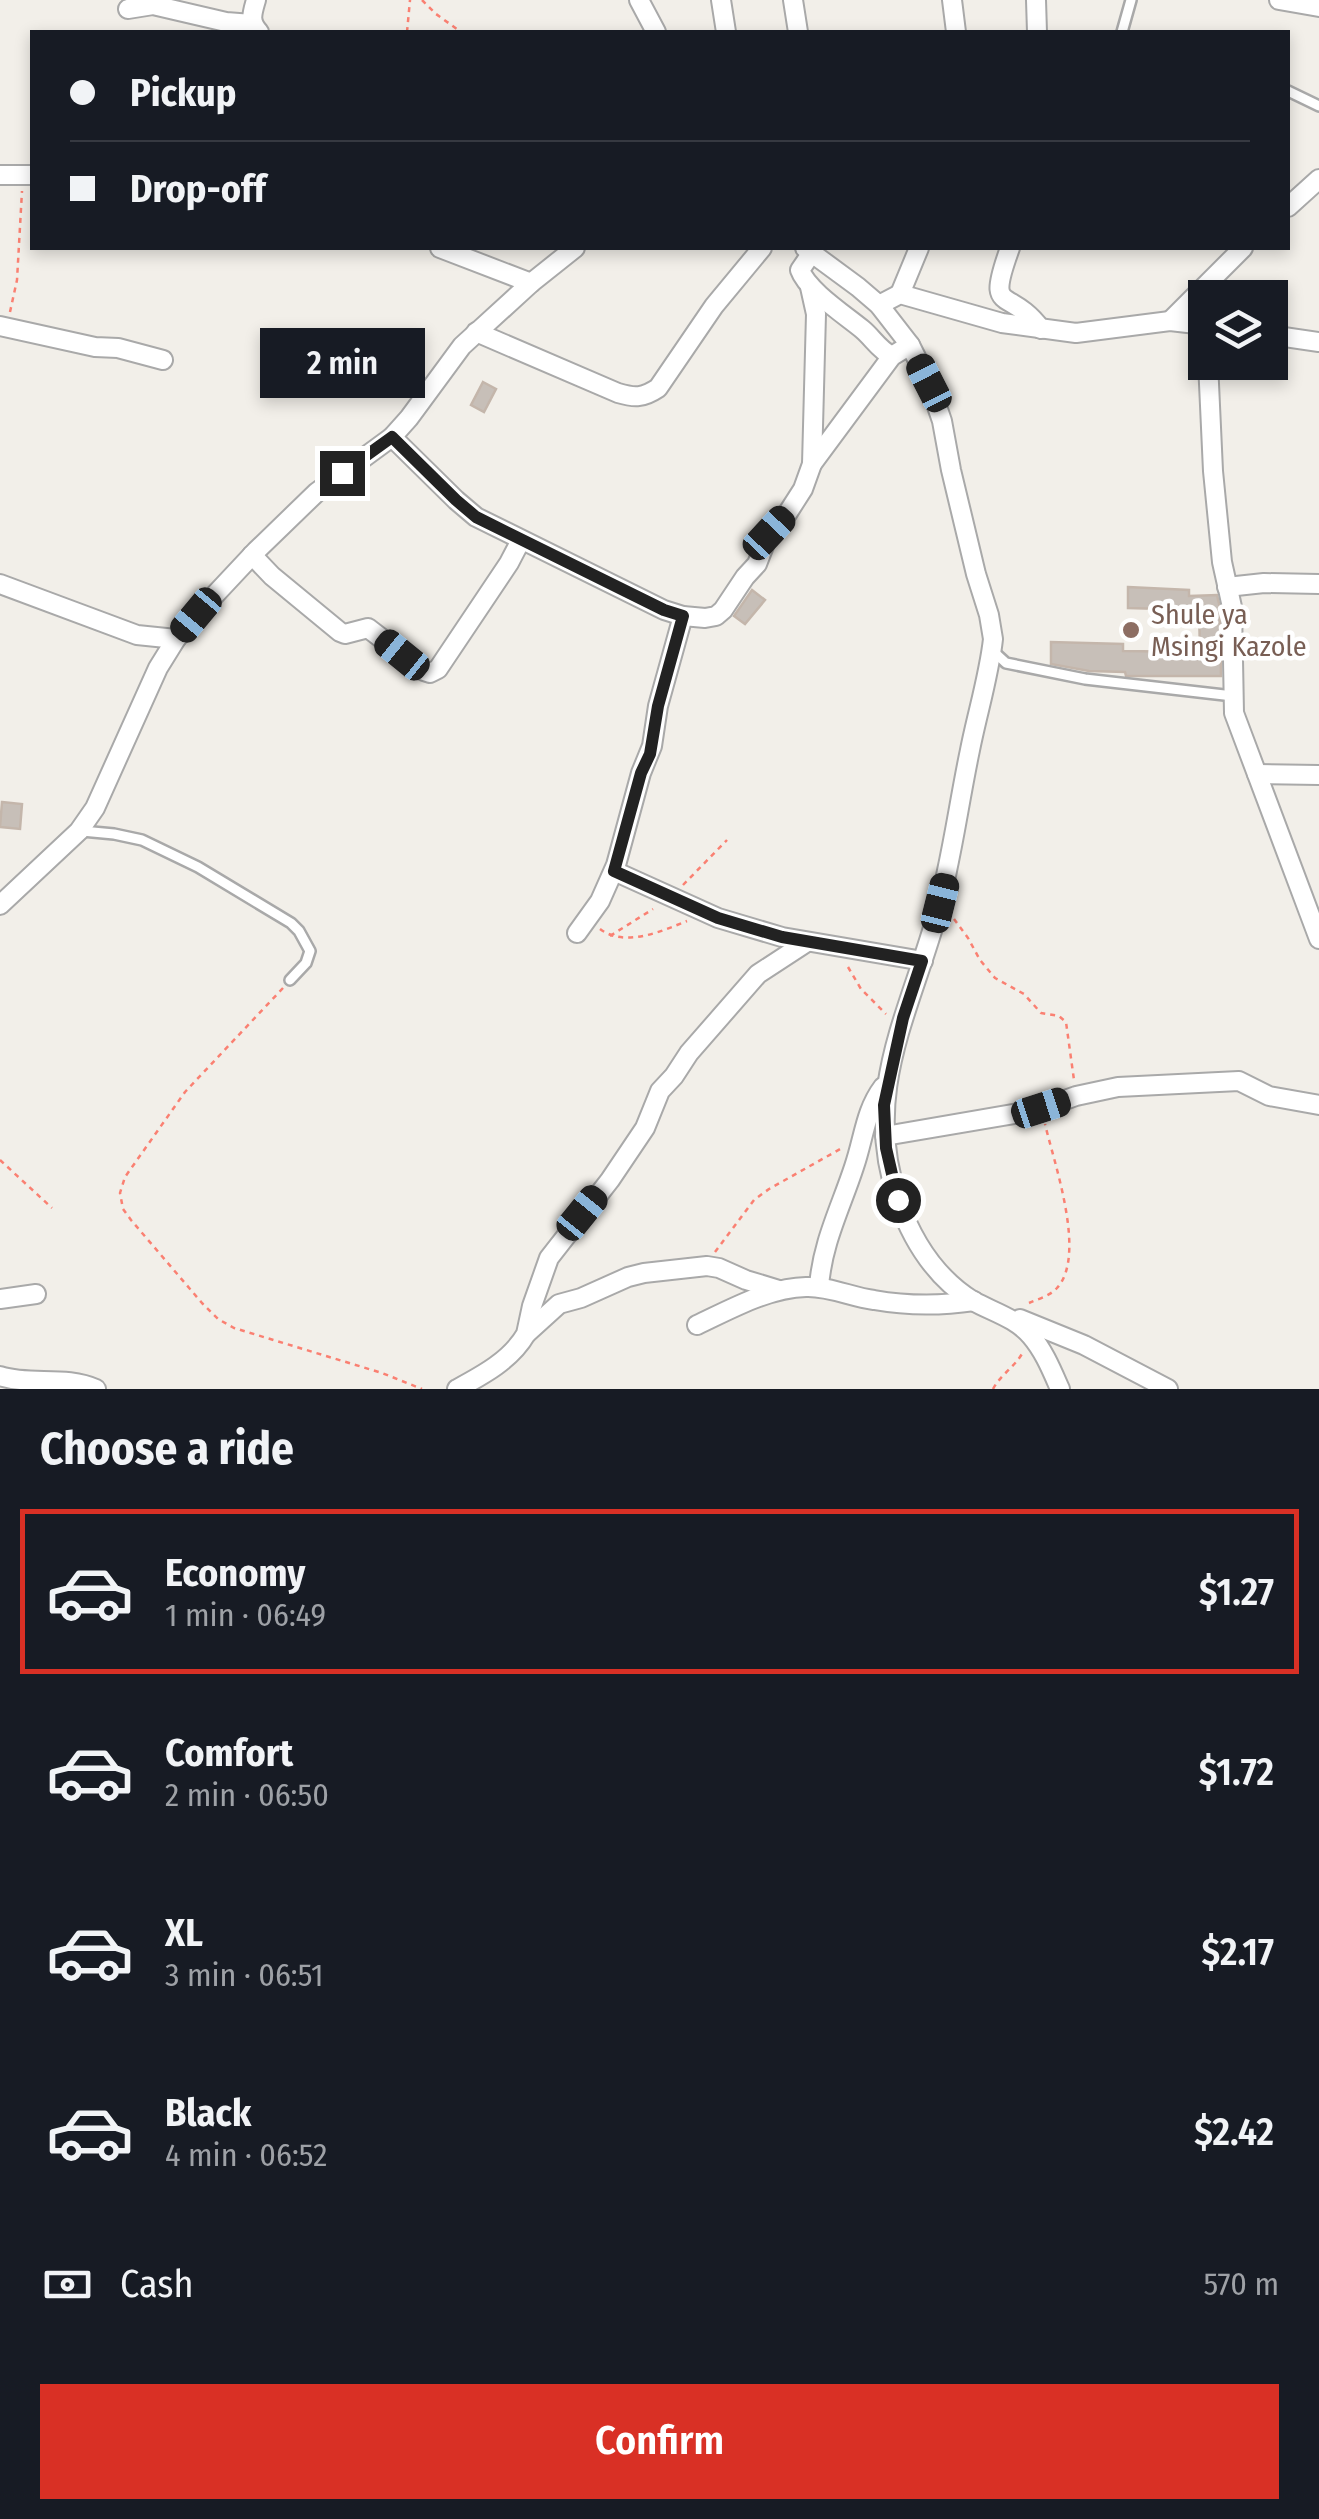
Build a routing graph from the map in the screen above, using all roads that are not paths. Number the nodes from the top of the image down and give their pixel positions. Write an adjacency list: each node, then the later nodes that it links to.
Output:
1 (256, 0): 11 (street)
2 (639, 0): 12 (street)
3 (721, 0): 13 (street)
4 (794, 0): 14 (street)
5 (952, 0): 15 (street)
6 (1036, 0): 16 (street)
7 (1131, 0): 17 (lane)
8 (1279, 0): 9 (street)
9 (1319, 7)
10 (128, 9): 11 (street)
11 (256, 28)
12 (655, 30)
13 (726, 30)
14 (798, 30)
15 (956, 30)
16 (1037, 30)
17 (1123, 30)
18 (1290, 92): 19 (lane)
19 (1319, 106)
20 (0, 175): 21 (street)
21 (28, 175)
22 (1319, 179): 23 (street)
23 (1290, 206)
24 (445, 250): 31 (street)
25 (572, 250): 31 (street)
26 (760, 250): 39 (street)
27 (808, 250): 32 (street); 34 (street)
28 (918, 250): 33 (street)
29 (1009, 250): 38 (street)
30 (1242, 250): 35 (street)
31 (531, 283): 39 (street)
32 (810, 287): 43 (street); 47 (street)
33 (900, 294): 34 (street); 38 (street)
34 (879, 306): 42 (street)
35 (1170, 321): 36 (street); 38 (street)
36 (1188, 323)
37 (3, 326): 44 (street)
38 (1041, 329)
39 (476, 332): 46 (street)
40 (1288, 338): 41 (street)
41 (1319, 342)
42 (910, 345): 43 (street); 55 (street)
43 (892, 356): 47 (street)
44 (163, 360)
45 (1209, 380): 52 (street)
46 (392, 437): 48 (street); 49 (street)
47 (812, 464): 53 (street)
48 (521, 540): 49 (street); 53 (street)
49 (252, 555): 54 (street)
50 (0, 584): 54 (street)
51 (1319, 584): 52 (street)
52 (1227, 587): 56 (street)
53 (683, 616): 60 (street)
54 (176, 639): 59 (street)
55 (992, 650): 56 (lane); 65 (street)
56 (1233, 696): 57 (street)
57 (1257, 774): 58 (street); 63 (street)
58 (1319, 776)
59 (79, 831): 61 (street); 66 (lane)
60 (614, 871): 62 (street); 64 (street)
61 (0, 905)
62 (582, 926)
63 (1319, 939)
64 (806, 942): 65 (street); 77 (street)
65 (922, 961): 67 (street)
66 (290, 980)
67 (887, 1082): 69 (street); 70 (street)
68 (1319, 1105): 69 (street)
69 (885, 1136): 74 (street)
70 (818, 1287): 71 (street); 74 (street)
71 (779, 1290): 76 (street); 77 (street)
72 (36, 1294): 73 (street)
73 (0, 1298)
74 (974, 1301): 75 (street)
75 (1003, 1314): 81 (street); 82 (street)
76 (697, 1325)
77 (526, 1334): 80 (street)
78 (0, 1376): 79 (street)
79 (96, 1389)
80 (457, 1389)
81 (1060, 1389)
82 (1168, 1389)

